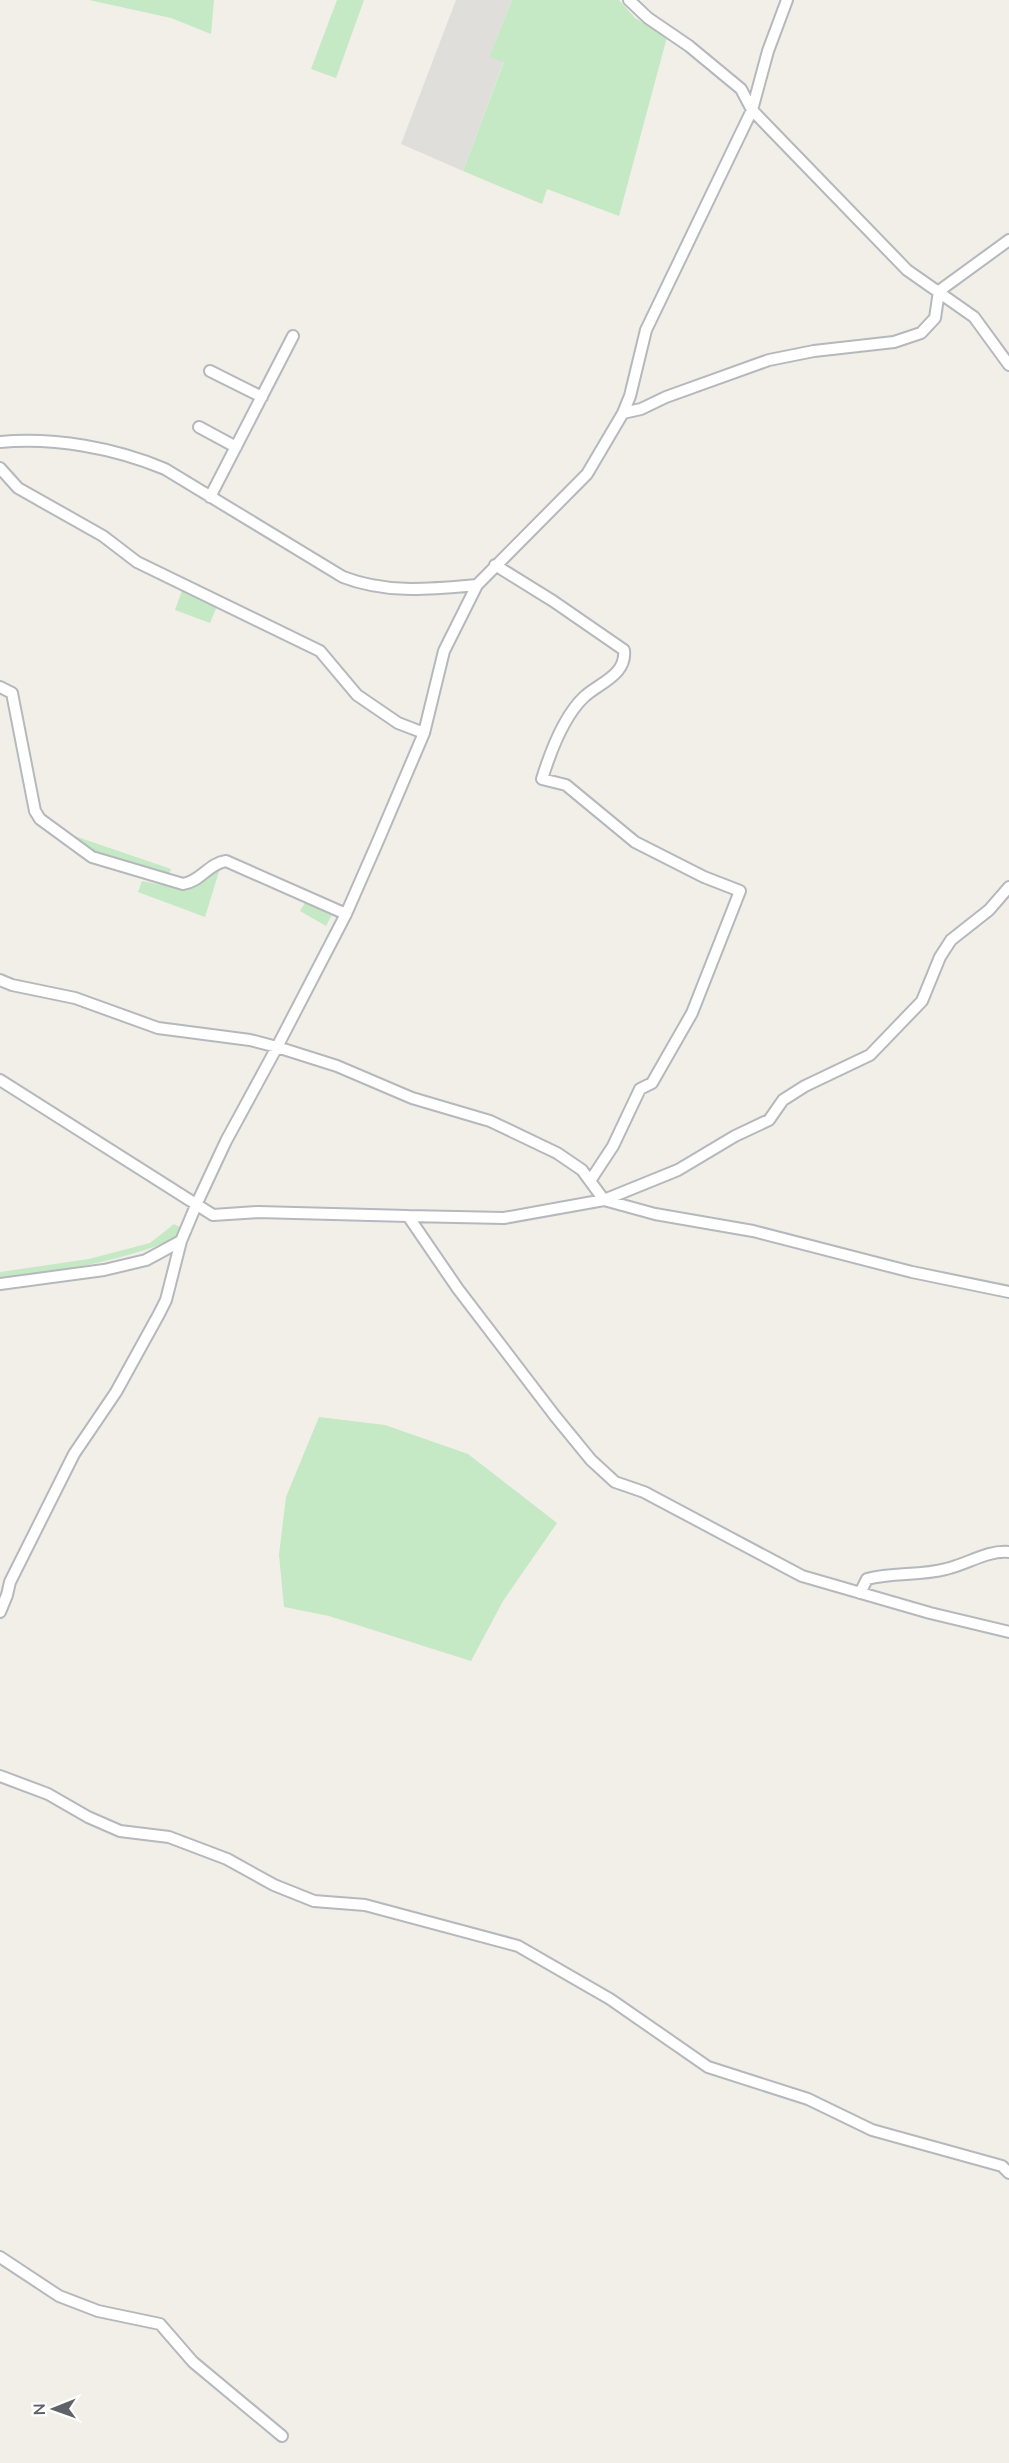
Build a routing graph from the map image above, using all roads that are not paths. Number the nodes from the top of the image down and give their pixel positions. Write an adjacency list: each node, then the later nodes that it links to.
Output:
1 (629, 0): 3 (street)
2 (787, 0): 3 (street)
3 (752, 110): 5 (street); 10 (street)
4 (1009, 240): 5 (street)
5 (939, 291): 7 (street); 10 (street)
6 (293, 336): 9 (street)
7 (1009, 365)
8 (210, 371): 9 (street)
9 (262, 397): 13 (street)
10 (623, 413): 16 (street)
11 (199, 428): 13 (street)
12 (0, 442): 15 (street)
13 (236, 447): 15 (street)
14 (0, 468): 19 (street)
15 (210, 497): 17 (street)
16 (495, 565): 17 (street); 25 (street)
17 (477, 585): 19 (street)
18 (0, 687): 21 (street)
19 (424, 733): 21 (street)
20 (1009, 887): 26 (street)
21 (346, 914): 23 (street)
22 (0, 980): 23 (street)
23 (277, 1047): 25 (street); 27 (street)
24 (0, 1080): 27 (street)
25 (590, 1181): 26 (street)
26 (604, 1200): 28 (street); 31 (street)
27 (197, 1203): 28 (street); 29 (street)
28 (408, 1216): 33 (street)
29 (181, 1241): 30 (street); 34 (street)
30 (0, 1284)
31 (1009, 1292)
32 (1009, 1552): 33 (street)
33 (860, 1593): 35 (street)
34 (0, 1612)
35 (1009, 1632)
36 (0, 1776): 37 (street)
37 (1009, 2173)
38 (0, 2257): 39 (street)
39 (282, 2436)

